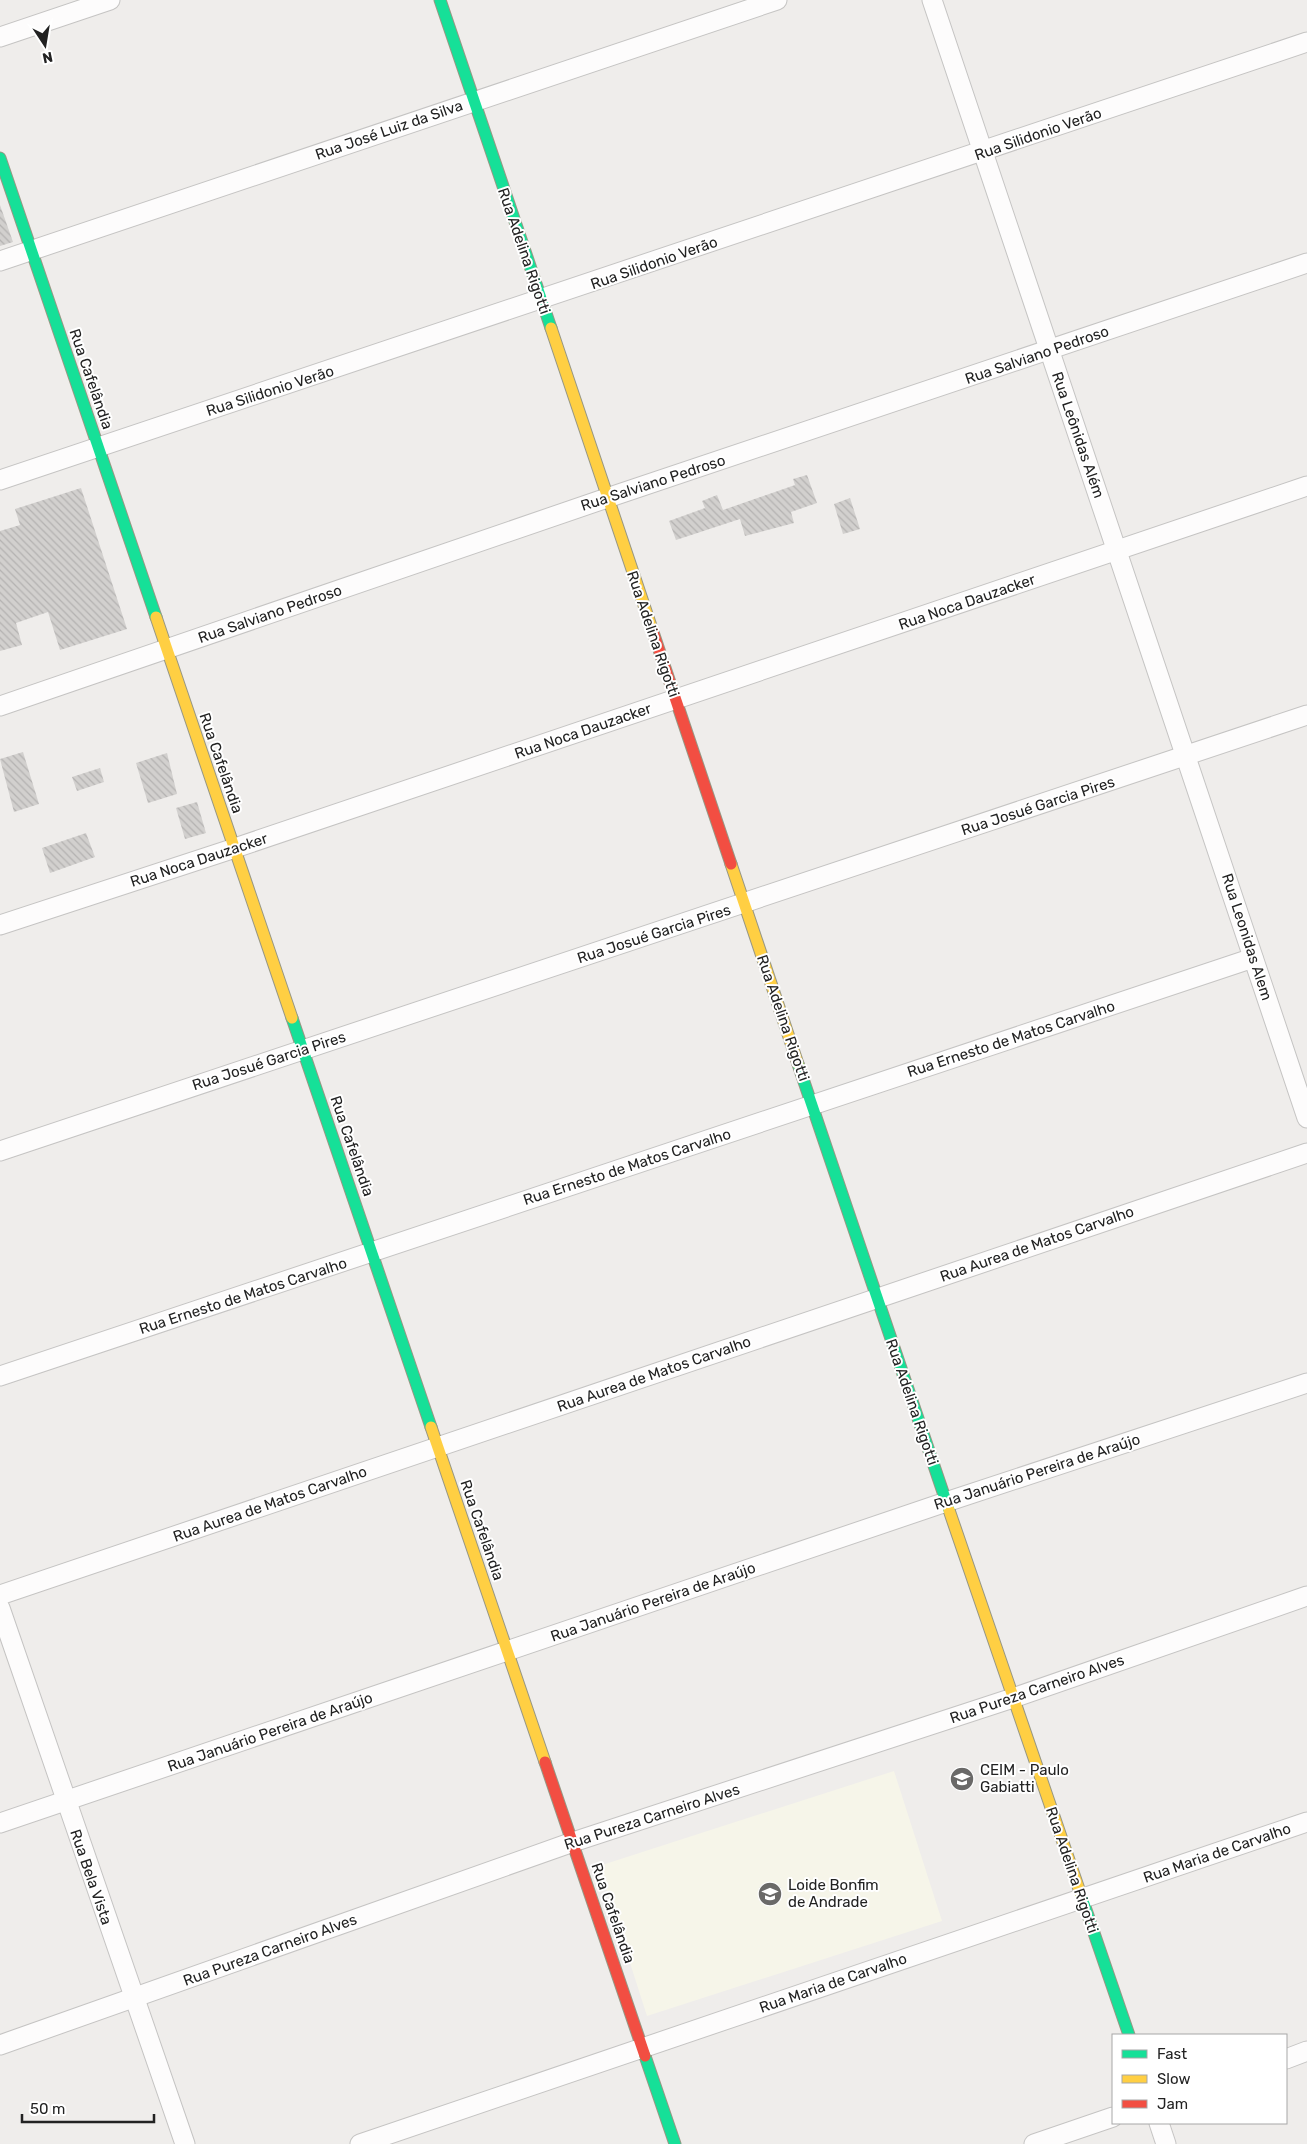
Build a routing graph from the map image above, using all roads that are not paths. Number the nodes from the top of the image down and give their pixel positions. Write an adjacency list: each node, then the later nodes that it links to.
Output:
1 (110, 0): 5 (street)
2 (440, 0): 7 (street, Rua Adelina Rigotti)
3 (777, 0): 7 (street, Rua José Luiz da Silva)
4 (932, 0): 8 (street, Rua Leônidas Além)
5 (0, 37)
6 (1307, 42): 8 (street, Rua Silidonio Verão)
7 (474, 102): 10 (street, Rua José Luiz da Silva); 13 (street, Rua Adelina Rigotti)
8 (983, 152): 13 (street, Rua Silidonio Verão); 14 (street, Rua Leônidas Além)
9 (0, 158): 10 (street, Rua Cafelândia)
10 (31, 250): 11 (street, Rua José Luiz da Silva); 15 (street, Rua Cafelândia)
11 (0, 261)
12 (1307, 263): 14 (street, Rua Salviano Pedroso)
13 (541, 301): 15 (street, Rua Silidonio Verão); 18 (street, Rua Adelina Rigotti)
14 (1050, 351): 18 (street, Rua Salviano Pedroso); 19 (street, Rua Leônidas Além)
15 (99, 448): 16 (street, Rua Silidonio Verão); 20 (street, Rua Cafelândia)
16 (0, 480)
17 (1307, 486): 19 (street, Rua Noca Dauzacker)
18 (607, 498): 20 (street, Rua Salviano Pedroso); 21 (street, Rua Adelina Rigotti)
19 (1118, 551): 21 (street, Rua Noca Dauzacker); 24 (street, Rua Leônidas Além)
20 (167, 650): 22 (street, Rua Salviano Pedroso); 25 (street, Rua Cafelândia)
21 (675, 700): 25 (street, Rua Noca Dauzacker); 26 (street, Rua Adelina Rigotti)
22 (0, 706)
23 (1307, 715): 24 (street, Rua Josué Garcia Pires)
24 (1186, 757): 26 (street, Rua Josué Garcia Pires); 28 (street, Rua Leonidas Alem)
25 (235, 848): 27 (street, Rua Noca Dauzacker); 29 (street, Rua Cafelândia)
26 (744, 904): 29 (street, Rua Josué Garcia Pires); 30 (street, Rua Adelina Rigotti)
27 (0, 925)
28 (1253, 958): 30 (street, Rua Ernesto de Matos Carvalho); 31 (street, Rua Leonidas Alem)
29 (303, 1050): 32 (street, Rua Josué Garcia Pires); 34 (street, Rua Cafelândia)
30 (812, 1105): 34 (street, Rua Ernesto de Matos Carvalho); 35 (street, Rua Adelina Rigotti)
31 (1307, 1118)
32 (0, 1151)
33 (1307, 1153): 35 (street, Rua Aurea de Matos Carvalho)
34 (372, 1252): 36 (street, Rua Ernesto de Matos Carvalho); 38 (street, Rua Cafelândia)
35 (877, 1298): 38 (street, Rua Aurea de Matos Carvalho); 39 (street, Rua Adelina Rigotti)
36 (0, 1376)
37 (1307, 1383): 39 (street, Rua Januário Pereira de Araújo)
38 (438, 1447): 40 (street, Rua Aurea de Matos Carvalho); 43 (street, Rua Cafelândia)
39 (946, 1502): 43 (street, Rua Januário Pereira de Araújo); 44 (street, Rua Adelina Rigotti)
40 (0, 1596)
41 (1307, 1596): 44 (street, Rua Pureza Carneiro Alves)
42 (0, 1608): 45 (street, Rua Bela Vista)
43 (508, 1652): 45 (street, Rua Januário Pereira de Araújo); 48 (street, Rua Cafelândia)
44 (1013, 1698): 48 (street, Rua Pureza Carneiro Alves); 49 (street, Rua Adelina Rigotti)
45 (65, 1800): 47 (street, Rua Januário Pereira de Araújo); 50 (street, Rua Bela Vista)
46 (1307, 1822): 49 (street, Rua Maria de Carvalho)
47 (0, 1823)
48 (573, 1842): 50 (street, Rua Pureza Carneiro Alves); 53 (street, Rua Cafelândia)
49 (1082, 1898): 51 (street, Rua Adelina Rigotti); 53 (street, Rua Maria de Carvalho)
50 (133, 1999): 52 (street, Rua Pureza Carneiro Alves); 58 (street, Rua Bela Vista)
51 (1129, 2034)
52 (0, 2045)
53 (642, 2048): 59 (street, Rua Maria de Carvalho); 60 (street, Rua Cafelândia)
54 (1307, 2052): 55 (street)
55 (1287, 2059)
56 (1112, 2117): 61 (street)
57 (1159, 2124): 62 (street)
58 (184, 2144)
59 (360, 2144)
60 (675, 2144)
61 (1034, 2144)
62 (1166, 2144)

